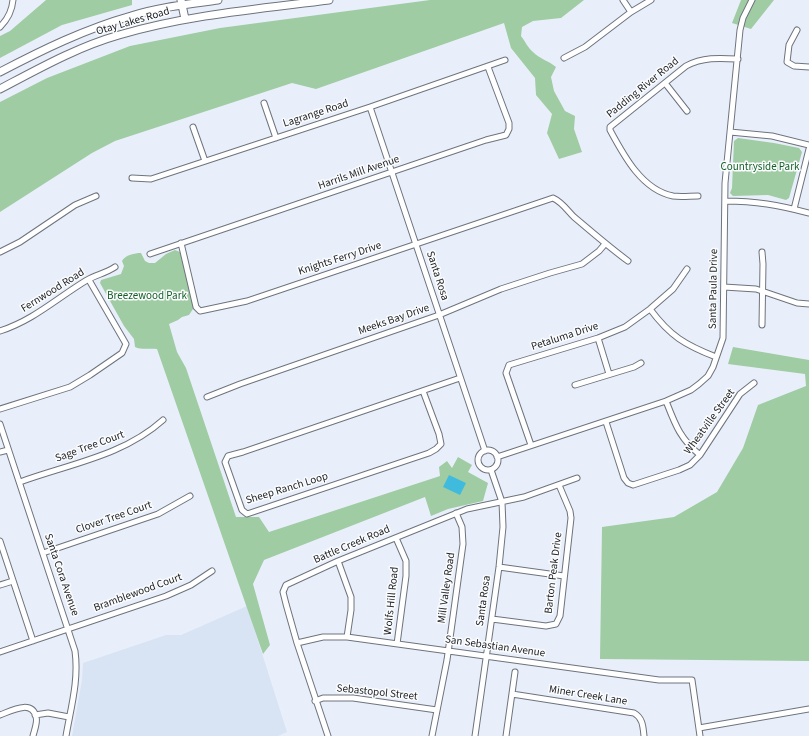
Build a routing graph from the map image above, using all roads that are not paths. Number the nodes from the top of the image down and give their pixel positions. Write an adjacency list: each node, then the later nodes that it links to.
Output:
1 (13, 0): 10 (street)
2 (218, 0): 7 (main road, Otay Lakes Road)
3 (328, 0): 9 (main road, Otay Lakes Road)
4 (623, 0): 8 (street)
5 (651, 0): 8 (street)
6 (752, 0): 13 (street, Santa Paula Drive)
7 (182, 2): 9 (main road); 17 (main road, Otay Lakes Road)
8 (631, 12): 12 (street)
9 (185, 19): 19 (main road, Otay Lakes Road)
10 (0, 27)
11 (796, 30): 16 (street)
12 (564, 58)
13 (738, 59): 18 (street, Padding River Road); 24 (street, Santa Paula Drive)
14 (505, 60): 15 (street, Lagrange Road)
15 (488, 67): 21 (street, Lagrange Road); 29 (street, Harrils Mill Avenue)
16 (809, 67)
17 (0, 72)
18 (665, 83): 22 (street); 32 (street, Padding River Road)
19 (0, 89)
20 (264, 103): 25 (street)
21 (370, 107): 25 (street, Lagrange Road); 29 (street, Santa Rosa)
22 (687, 111)
23 (193, 127): 28 (street)
24 (730, 132): 26 (street); 33 (street, Santa Paula Drive)
25 (276, 138): 28 (street, Lagrange Road)
26 (809, 144)
27 (809, 150): 34 (street)
28 (205, 161): 30 (street, Lagrange Road)
29 (392, 172): 36 (street, Harrils Mill Avenue); 38 (street, Santa Rosa)
30 (132, 178)
31 (96, 196): 39 (street)
32 (698, 196)
33 (725, 201): 34 (street); 46 (street, Santa Paula Drive)
34 (794, 209): 35 (street)
35 (809, 213)
36 (181, 242): 38 (street, Knights Ferry Drive); 41 (street, Harrils Mill Avenue)
37 (605, 244): 38 (street, Knights Ferry Drive); 42 (street); 50 (street, Meeks Bay Drive)
38 (417, 245): 50 (street, Santa Rosa)
39 (0, 252)
40 (762, 252): 47 (street)
41 (150, 254)
42 (628, 261)
43 (115, 267): 45 (street, Fernwood Road)
44 (688, 269): 49 (street, Petaluma Drive)
45 (88, 280): 52 (street, Fernwood Road); 63 (street)
46 (724, 287): 47 (street); 54 (street, Santa Paula Drive)
47 (762, 291): 48 (street); 51 (street)
48 (809, 304)
49 (650, 309): 53 (street, Petaluma Drive); 54 (street)
50 (439, 315): 57 (street, Santa Rosa); 61 (street, Meeks Bay Drive)
51 (762, 325)
52 (0, 331)
53 (598, 338): 56 (street); 67 (street, Petaluma Drive)
54 (716, 357): 62 (street, Santa Paula Drive)
55 (641, 363): 56 (street)
56 (609, 374): 59 (street)
57 (460, 378): 60 (street, Sheep Ranch Loop); 69 (street, Santa Rosa)
58 (754, 383): 71 (street, Wheatville Street)
59 (575, 385)
60 (423, 390): 60 (street, Sheep Ranch Loop)
61 (207, 397)
62 (666, 401): 65 (street, Santa Paula Drive); 71 (street)
63 (0, 409)
64 (163, 420): 75 (street, Sage Tree Court)
65 (606, 422): 67 (street, Santa Paula Drive); 71 (street, Wheatville Street)
66 (0, 424): 68 (street, Santa Cora Avenue)
67 (531, 445): 72 (street, Santa Paula Drive)
68 (8, 450): 70 (street); 75 (street, Santa Cora Avenue)
69 (485, 451): 72 (street); 73 (street)
70 (0, 452)
71 (700, 455)
72 (497, 457): 73 (street)
73 (491, 470): 78 (street, Santa Rosa)
74 (577, 478): 76 (street, Battle Creek Road)
75 (20, 482): 82 (street, Santa Cora Avenue)
76 (559, 485): 78 (street, Battle Creek Road); 86 (street, Barton Peak Drive)
77 (190, 496): 82 (street, Clover Tree Court)
78 (502, 502): 79 (street, Battle Creek Road); 84 (street, Santa Rosa)
79 (456, 513): 80 (street, Battle Creek Road); 95 (street, Mill Valley Road)
80 (396, 538): 83 (street, Battle Creek Road); 94 (street, Wolfs Hill Road)
81 (0, 541): 87 (street)
82 (43, 553): 90 (street, Santa Cora Avenue)
83 (338, 561): 91 (street); 93 (street, Battle Creek Road)
84 (499, 567): 86 (street); 89 (street, Santa Rosa)
85 (212, 571): 90 (street, Bramblewood Court)
86 (564, 576): 89 (street, Barton Peak Drive)
87 (13, 581): 88 (street); 92 (street)
88 (0, 586)
89 (492, 619): 97 (street, Santa Rosa)
90 (69, 628): 92 (street, Bramblewood Court); 105 (street, Santa Cora Avenue)
91 (347, 637): 93 (street, San Sebastian Avenue); 94 (street, San Sebastian Avenue)
92 (33, 641): 96 (street, Bramblewood Court)
93 (297, 643): 100 (street, Battle Creek Road)
94 (397, 644): 95 (street, San Sebastian Avenue)
95 (449, 650): 97 (street, San Sebastian Avenue); 102 (street, Mill Valley Road)
96 (0, 652)
97 (487, 656): 106 (street, San Sebastian Avenue); 111 (street, Santa Rosa)
98 (515, 672): 99 (street)
99 (512, 694): 112 (street); 113 (street, Miner Creek Lane)
100 (316, 701): 102 (street, Sebastopol Street); 109 (street, Battle Creek Road)
101 (809, 709): 106 (street)
102 (437, 710): 110 (street, Mill Valley Road)
103 (0, 714): 104 (street)
104 (35, 715): 105 (street); 107 (street)
105 (70, 717): 108 (street, Santa Cora Avenue)
106 (699, 728): 114 (street)
107 (33, 736)
108 (66, 736)
109 (328, 736)
110 (432, 736)
111 (475, 736)
112 (506, 736)
113 (644, 736)
114 (700, 736)

